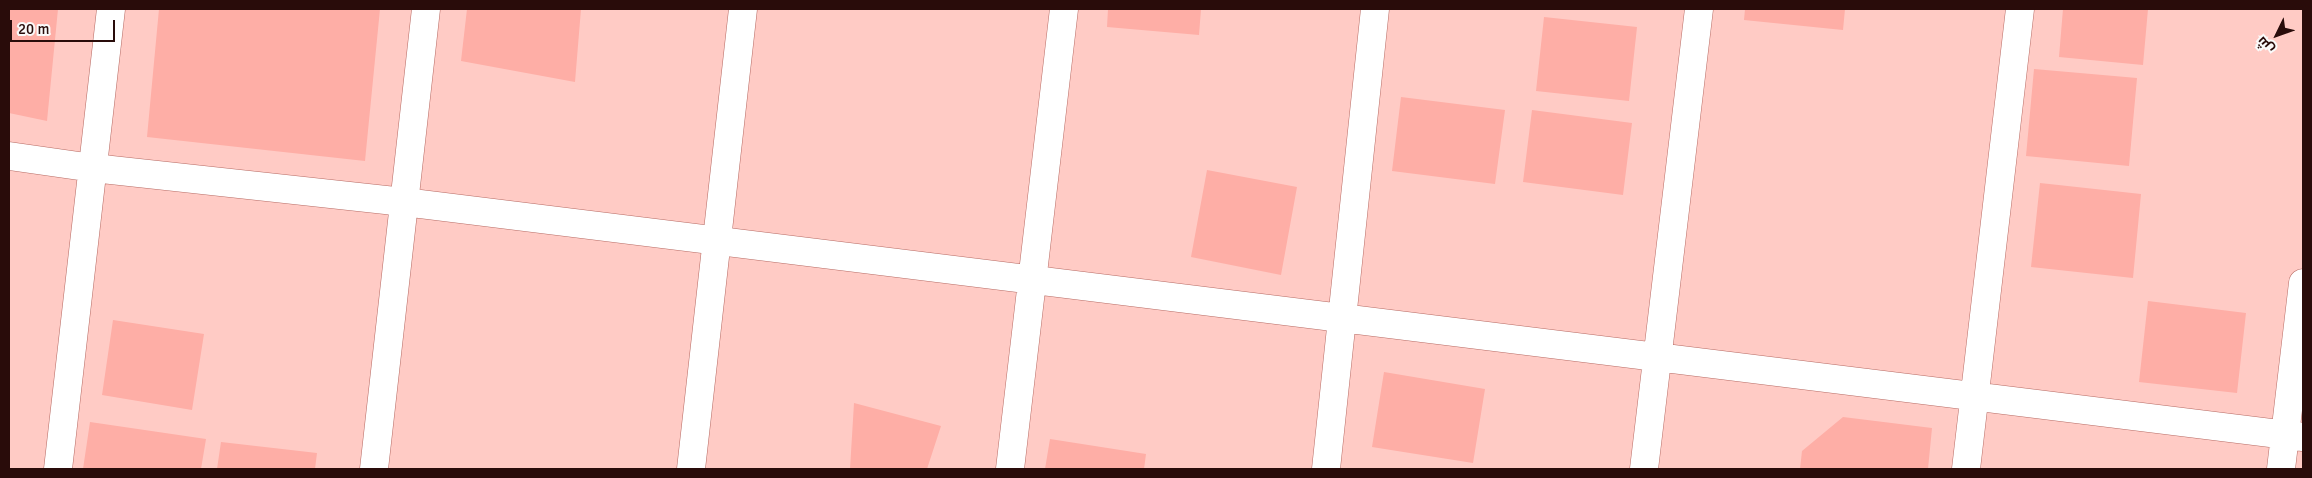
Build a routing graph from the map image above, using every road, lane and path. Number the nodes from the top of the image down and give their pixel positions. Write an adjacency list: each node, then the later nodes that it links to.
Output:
1 (111, 9): 9 (street)
2 (426, 9): 10 (street)
3 (743, 9): 11 (street)
4 (1064, 9): 12 (street)
5 (1375, 9): 14 (street)
6 (1699, 9): 15 (street)
7 (2020, 9): 16 (street)
8 (9, 156): 9 (street)
9 (92, 168): 10 (street); 18 (street)
10 (404, 202): 11 (street); 19 (street)
11 (717, 242): 12 (street); 20 (street)
12 (1032, 280): 14 (street); 21 (street)
13 (2303, 283): 17 (street)
14 (1342, 318): 15 (street); 22 (street)
15 (1658, 359): 16 (street); 23 (street)
16 (1974, 395): 17 (street); 24 (street)
17 (2294, 436): 25 (street)
18 (58, 469)
19 (374, 469)
20 (691, 469)
21 (1010, 469)
22 (1326, 469)
23 (1644, 469)
24 (1966, 469)
25 (2281, 469)

